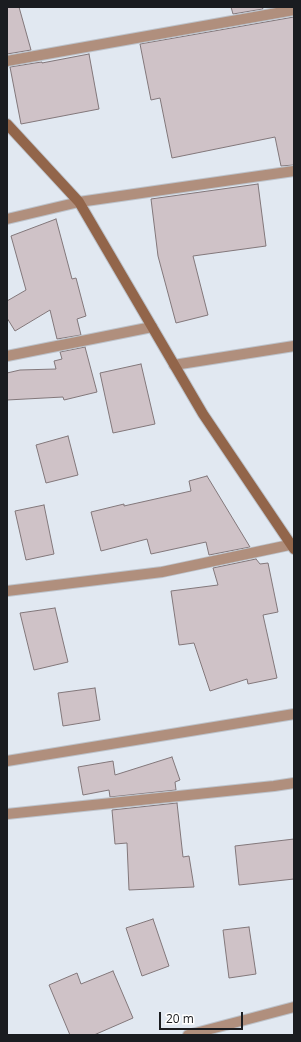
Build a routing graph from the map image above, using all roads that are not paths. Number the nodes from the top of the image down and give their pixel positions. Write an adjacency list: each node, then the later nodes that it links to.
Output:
1 (294, 10): 2 (street)
2 (7, 61)
3 (7, 124): 5 (street)
4 (294, 171): 5 (street)
5 (79, 202): 6 (street); 7 (street)
6 (7, 219)
7 (152, 327): 9 (street); 10 (street)
8 (294, 346): 10 (street)
9 (7, 356)
10 (174, 365): 11 (street)
11 (293, 546): 12 (street)
12 (7, 591)
13 (294, 714): 14 (street)
14 (7, 761)
15 (294, 783): 16 (street)
16 (7, 814)
17 (294, 1007): 18 (street)
18 (188, 1035)

